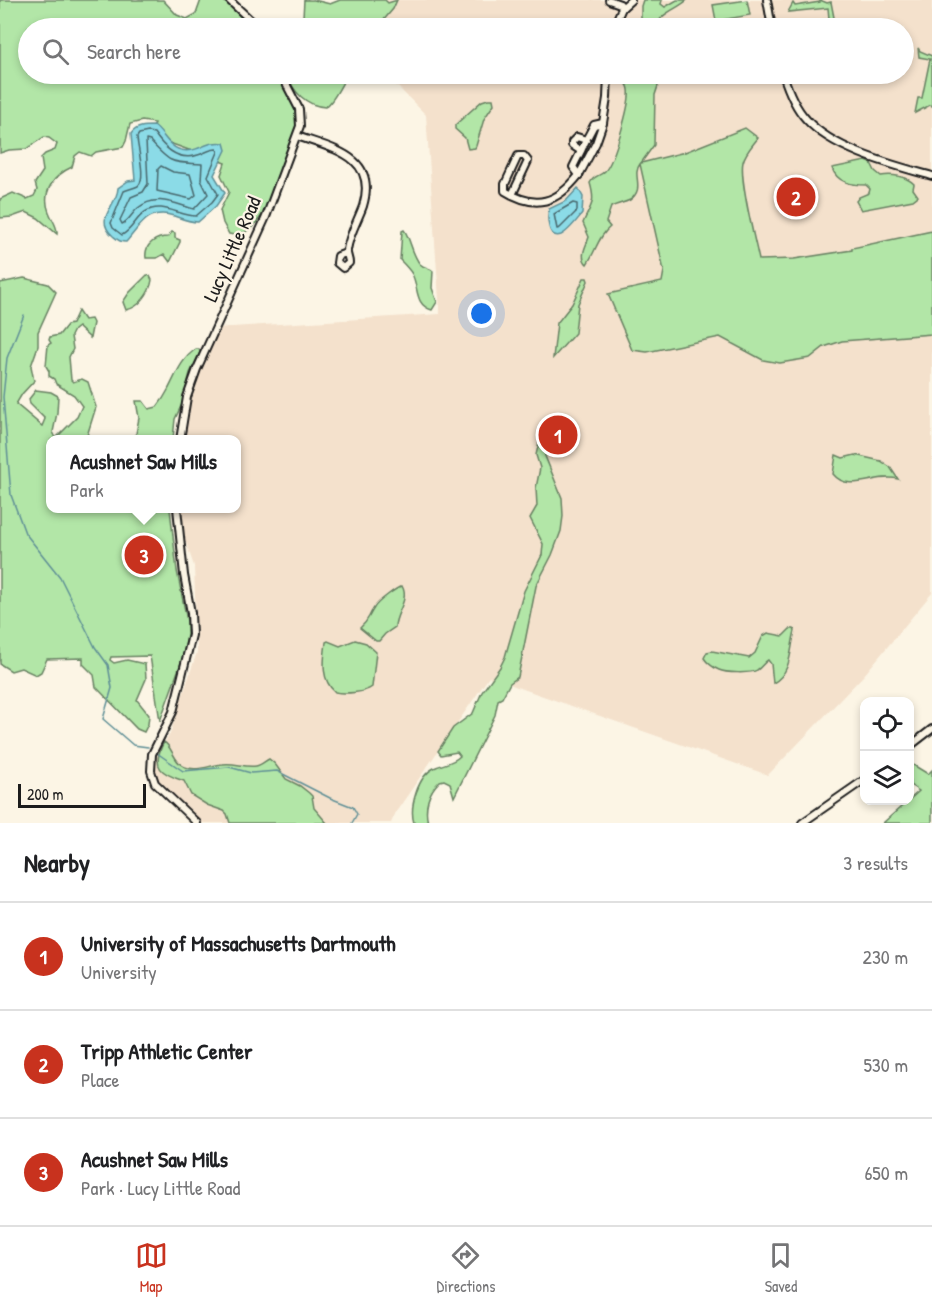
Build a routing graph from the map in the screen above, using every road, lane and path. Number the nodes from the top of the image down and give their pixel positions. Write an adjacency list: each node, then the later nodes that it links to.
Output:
1 (229, 0): 6 (street)
2 (609, 0): 5 (street)
3 (631, 0): 5 (street)
4 (767, 0): 7 (street)
5 (622, 4)
6 (248, 18)
7 (770, 18)
8 (286, 84): 12 (street, Lucy Little Road)
9 (608, 84): 11 (street)
10 (786, 84): 16 (street)
11 (603, 123): 13 (street); 15 (street)
12 (297, 136): 18 (street); 19 (street, Lucy Little Road)
13 (586, 140): 14 (street); 14 (street)
14 (581, 152): 15 (street)
15 (579, 175): 17 (street)
16 (932, 176)
17 (512, 195): 17 (street)
18 (346, 253)
19 (181, 435)
20 (178, 513): 24 (street)
21 (932, 729): 22 (street)
22 (914, 742)
23 (860, 783): 25 (street)
24 (197, 823)
25 (802, 823)

